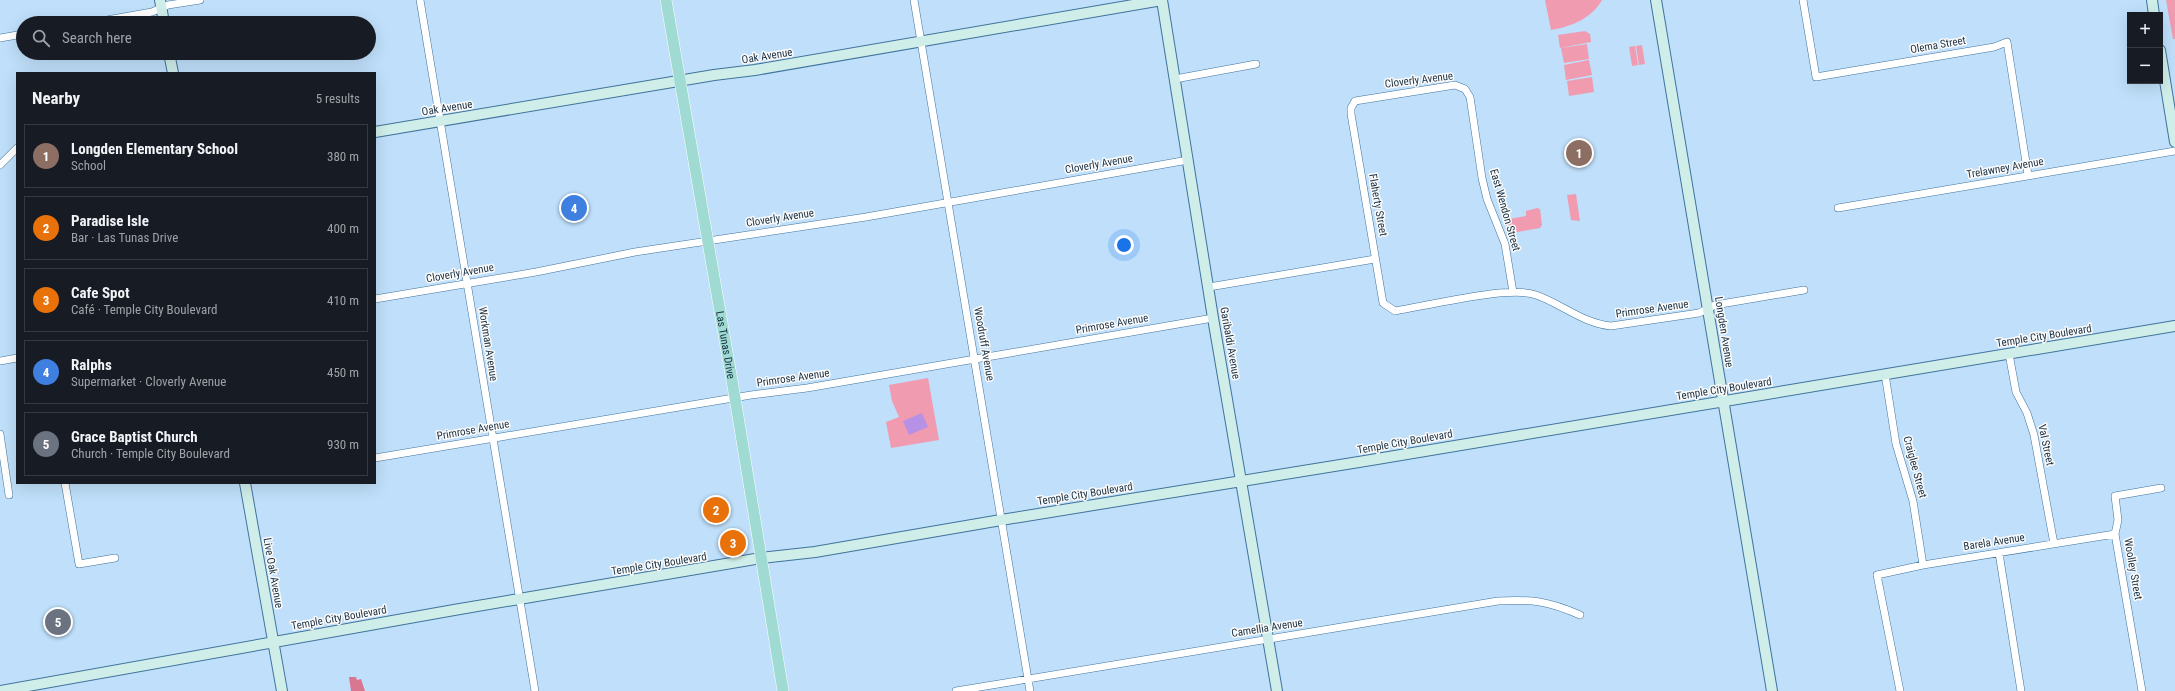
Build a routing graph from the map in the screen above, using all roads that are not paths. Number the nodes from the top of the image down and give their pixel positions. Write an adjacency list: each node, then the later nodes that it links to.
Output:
1 (200, 0): 9 (street)
2 (420, 0): 24 (street, Workman Avenue)
3 (666, 0): 21 (main road, Las Tunas Drive)
4 (914, 0): 15 (street, Woodruff Avenue)
5 (1162, 0): 15 (street, Oak Avenue); 20 (street, Garibaldi Avenue)
6 (1656, 0): 41 (street, Longden Avenue)
7 (1803, 0): 31 (street, Olema Street)
8 (2152, 0): 10 (street)
9 (161, 4): 11 (street); 12 (street)
10 (2154, 12)
11 (129, 16)
12 (163, 16)
13 (16, 35): 14 (street)
14 (0, 38)
15 (921, 40): 21 (street, Oak Avenue); 32 (street, Woodruff Avenue)
16 (170, 60): 19 (street)
17 (1256, 64): 20 (street)
18 (2163, 68): 26 (street)
19 (173, 72)
20 (1176, 79): 29 (street, Garibaldi Avenue)
21 (680, 81): 24 (street, Oak Avenue); 34 (main road, Las Tunas Drive)
22 (1465, 89): 23 (street, Cloverly Avenue); 39 (street, East Wendon Street)
23 (1353, 103): 35 (street, Flaherty Street)
24 (440, 121): 25 (street, Oak Avenue); 36 (street, Workman Avenue)
25 (376, 132)
26 (2175, 142)
27 (16, 149): 30 (street)
28 (2175, 151): 31 (street, Trelawney Avenue)
29 (1188, 160): 32 (street, Cloverly Avenue); 37 (street, Garibaldi Avenue)
30 (0, 165)
31 (2028, 175): 33 (street, Trelawney Avenue)
32 (948, 201): 34 (street, Cloverly Avenue); 47 (street, Woodruff Avenue)
33 (1838, 208)
34 (708, 241): 36 (street, Cloverly Avenue); 50 (main road, Las Tunas Drive)
35 (1376, 258): 37 (street); 42 (street, Flaherty Street)
36 (467, 282): 40 (street, Cloverly Avenue); 53 (street, Workman Avenue)
37 (1209, 287): 43 (street, Garibaldi Avenue)
38 (1804, 290): 41 (street, Primrose Avenue)
39 (1513, 292): 41 (street, Primrose Avenue); 42 (street, Primrose Avenue)
40 (376, 299)
41 (1708, 308): 51 (street, Longden Avenue)
42 (1389, 309)
43 (1213, 318): 47 (street, Primrose Avenue); 55 (street, Garibaldi Avenue)
44 (2175, 326): 45 (street, Temple City Boulevard)
45 (2009, 354): 49 (street, Temple City Boulevard); 62 (street, Val Street)
46 (16, 358): 48 (street)
47 (975, 358): 50 (street, Primrose Avenue); 60 (street, Woodruff Avenue)
48 (0, 361)
49 (1885, 374): 51 (street, Temple City Boulevard); 66 (street, Craiglee Street)
50 (735, 398): 53 (street, Primrose Avenue); 65 (main road, Las Tunas Drive)
51 (1723, 402): 55 (street, Temple City Boulevard); 79 (street, Longden Avenue)
52 (0, 434): 59 (street)
53 (492, 438): 54 (street, Primrose Avenue); 67 (street, Workman Avenue)
54 (376, 458)
55 (1242, 481): 60 (street, Temple City Boulevard); 69 (street, Garibaldi Avenue)
56 (65, 484): 64 (street)
57 (245, 484): 70 (street, Live Oak Avenue)
58 (2161, 488): 61 (street, Woolley Street)
59 (9, 495)
60 (1001, 520): 65 (street, Temple City Boulevard); 71 (street, Woodruff Avenue)
61 (2116, 534): 62 (street, Barela Avenue); 82 (street, Woolley Street)
62 (2054, 544): 63 (street, Barela Avenue)
63 (1999, 553): 66 (street, Barela Avenue); 81 (street)
64 (115, 558)
65 (761, 558): 67 (street, Temple City Boulevard); 75 (main road, Las Tunas Drive)
66 (1923, 565): 80 (street, Barela Avenue)
67 (519, 599): 70 (street, Temple City Boulevard); 74 (street, Workman Avenue)
68 (1580, 615): 69 (street, Camellia Avenue)
69 (1268, 638): 71 (street, Camellia Avenue); 78 (street, Garibaldi Avenue)
70 (272, 642): 72 (street, Temple City Boulevard); 73 (street, Live Oak Avenue)
71 (1028, 679): 76 (street, Camellia Avenue); 77 (street, Woodruff Avenue)
72 (0, 691)
73 (282, 691)
74 (535, 691)
75 (783, 691)
76 (956, 691)
77 (1030, 691)
78 (1277, 691)
79 (1772, 691)
80 (1900, 691)
81 (2021, 691)
82 (2142, 691)

